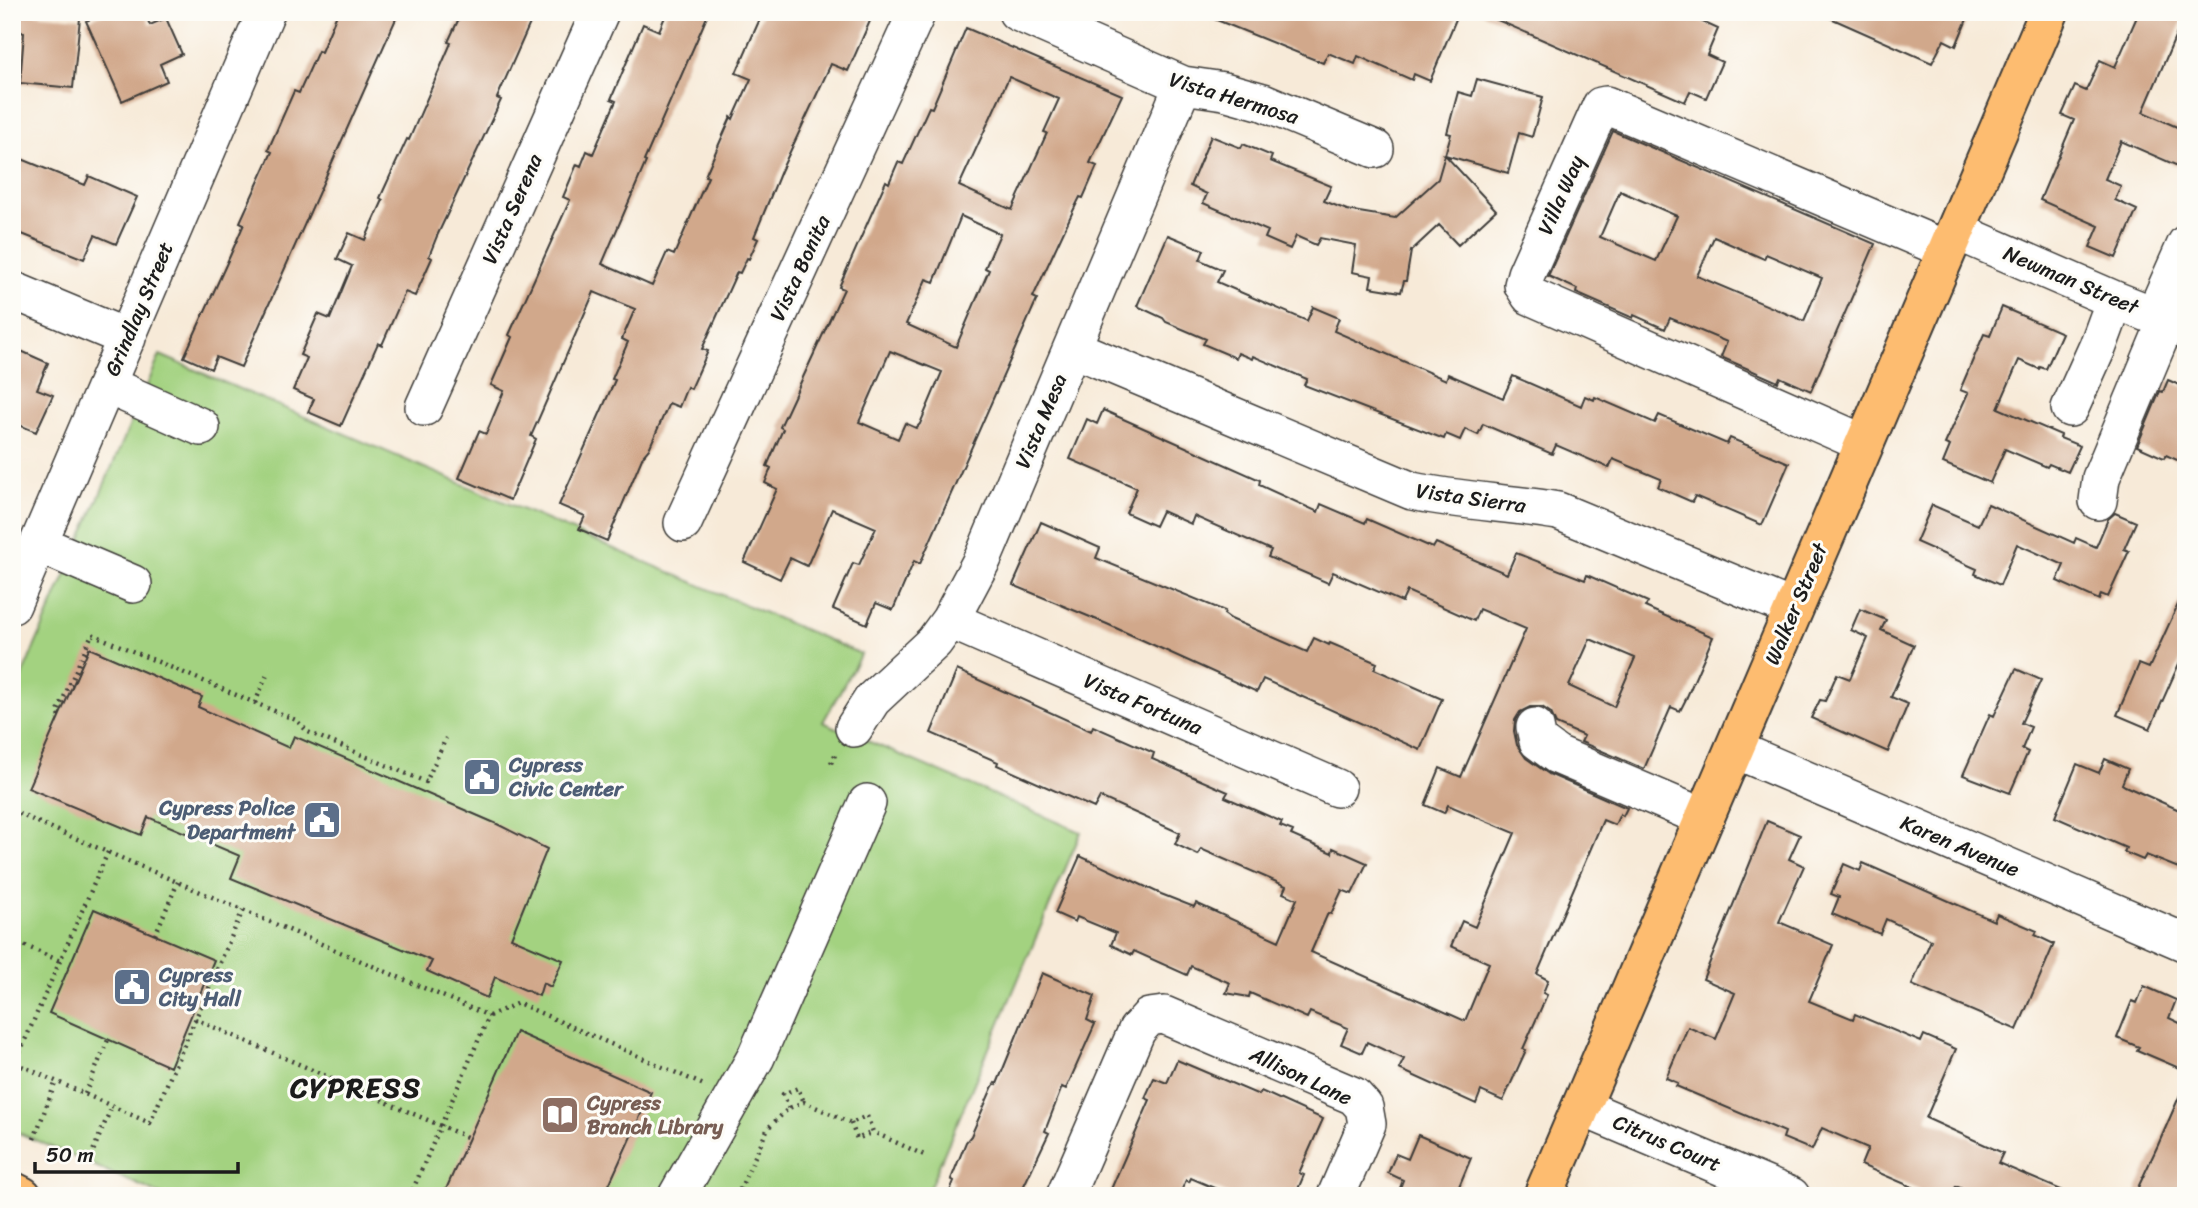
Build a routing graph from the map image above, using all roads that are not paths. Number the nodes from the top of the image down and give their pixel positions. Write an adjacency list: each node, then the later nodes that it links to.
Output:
1 (267, 12): 13 (street, Grindlay Street)
2 (600, 12): 16 (street, Vista Serena)
3 (917, 12): 21 (street, Vista Bonita)
4 (1017, 12): 6 (street, Vista Hermosa)
5 (2049, 12): 8 (main road, Walker Street)
6 (1183, 85): 7 (street, Vista Hermosa); 14 (street, Vista Mesa)
7 (1375, 149)
8 (1952, 240): 11 (street, Newman Street); 19 (main road, Walker Street); 19 (street, Villa Way)
9 (2186, 244): 12 (street)
10 (12, 290): 13 (street)
11 (2115, 300): 12 (street, Newman Street); 17 (street)
12 (2169, 322): 20 (street)
13 (127, 338): 15 (street, Grindlay Street)
14 (1072, 348): 25 (street, Vista Sierra); 26 (street, Vista Mesa)
15 (107, 385): 18 (street); 22 (street, Grindlay Street)
16 (424, 407)
17 (2070, 408)
18 (201, 426)
19 (1863, 443): 25 (main road, Walker Street)
20 (2098, 501)
21 (683, 523)
22 (38, 544): 23 (street); 24 (street, Grindlay Street)
23 (133, 584)
24 (12, 605)
25 (1794, 609): 29 (main road, Walker Street)
26 (950, 620): 28 (street, Vista Mesa); 30 (street, Vista Fortuna)
27 (1535, 727): 32 (street)
28 (854, 728)
29 (1734, 749): 32 (main road, Walker Street); 33 (street, Karen Avenue)
30 (1337, 788)
31 (867, 803): 37 (street)
32 (1705, 818): 34 (main road, Walker Street)
33 (2186, 943)
34 (1581, 1107): 40 (main road, Walker Street); 41 (street, Citrus Court)
35 (12, 1191): 36 (main road)
36 (22, 1196)
37 (677, 1196)
38 (1065, 1196): 39 (street, Allison Lane)
39 (1336, 1196)
40 (1543, 1196)
41 (1791, 1196)

